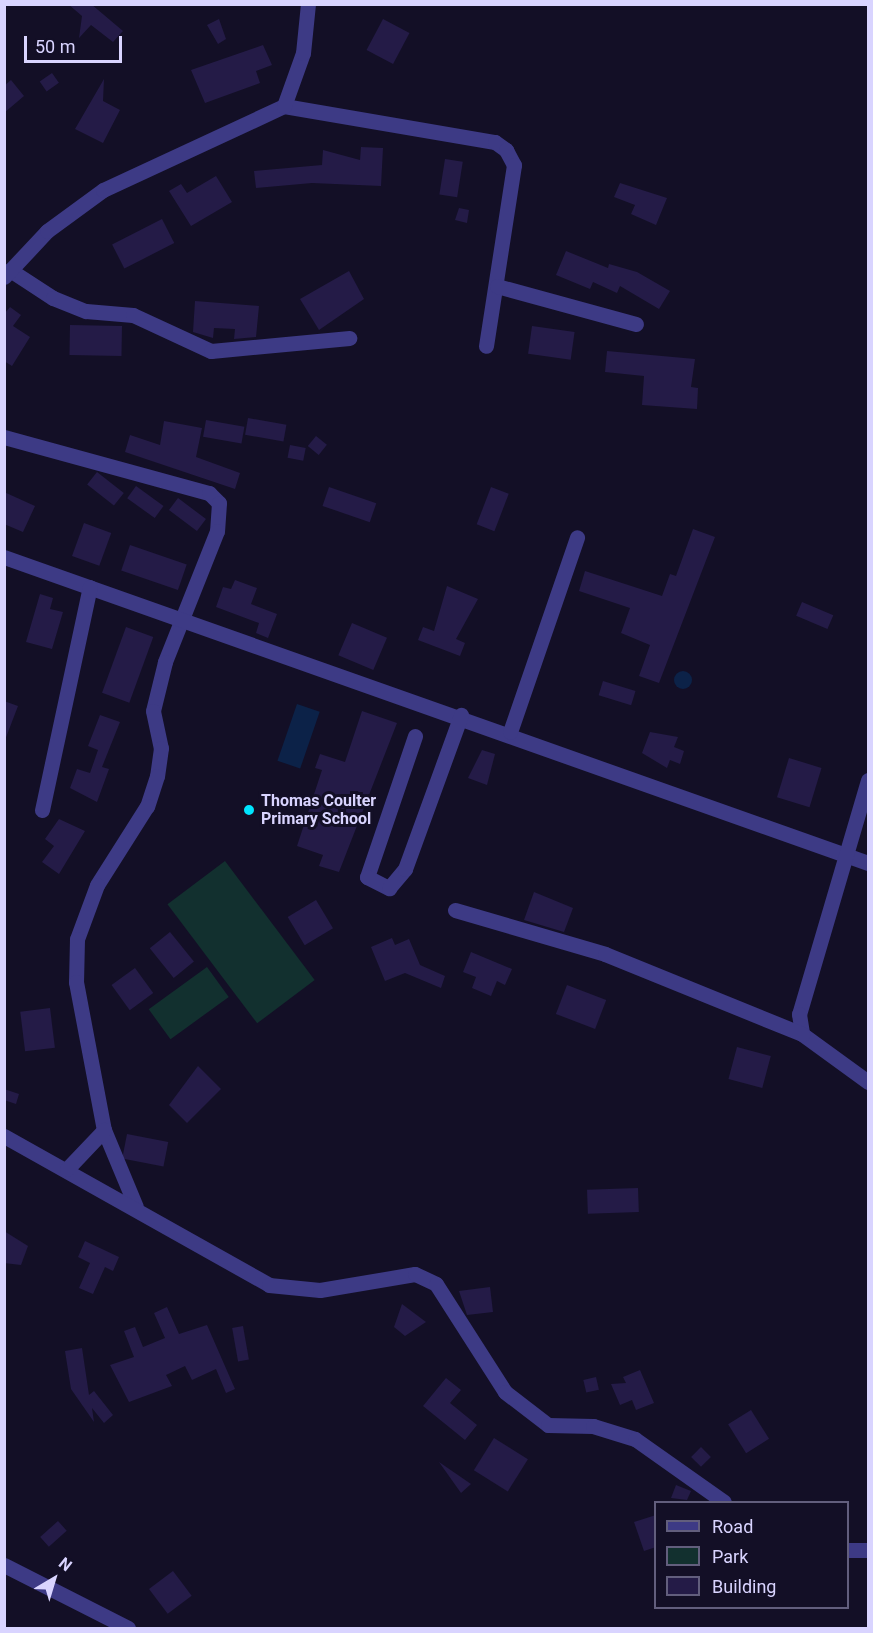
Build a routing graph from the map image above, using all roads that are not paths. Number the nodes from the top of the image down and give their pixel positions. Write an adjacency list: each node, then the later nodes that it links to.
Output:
1 (308, 4): 2 (street)
2 (284, 106): 3 (street); 4 (street)
3 (7, 274): 6 (street)
4 (497, 286): 5 (street); 7 (street)
5 (636, 324)
6 (349, 338)
7 (486, 346)
8 (4, 436): 12 (street)
9 (577, 537): 14 (street)
10 (4, 557): 11 (street)
11 (90, 586): 12 (street); 17 (street)
12 (182, 619): 13 (street); 23 (street)
13 (461, 715): 14 (street); 15 (street)
14 (510, 732): 18 (street)
15 (415, 736)
16 (868, 780): 18 (street)
17 (42, 810)
18 (842, 854): 19 (street); 21 (street)
19 (868, 863)
20 (455, 910): 21 (street)
21 (802, 1034): 22 (street)
22 (868, 1082)
23 (104, 1130): 25 (street); 26 (street)
24 (4, 1136): 25 (street)
25 (67, 1169): 26 (street)
26 (136, 1208): 27 (street)
27 (721, 1501)
28 (849, 1550): 29 (street)
29 (868, 1550)
30 (4, 1565): 31 (street)
31 (128, 1629)

